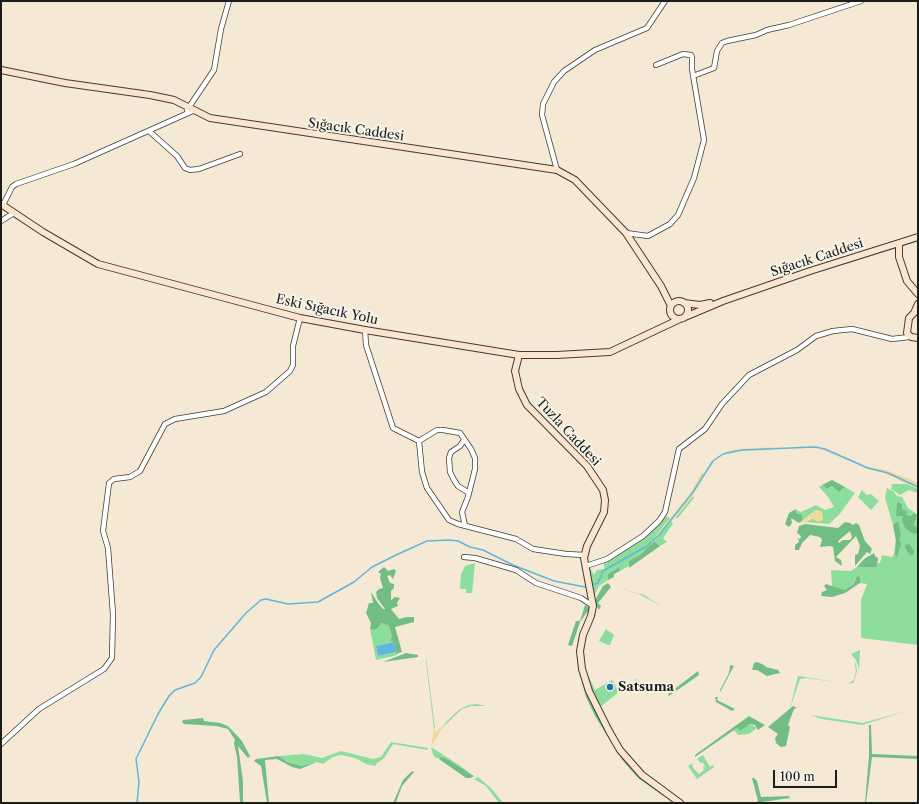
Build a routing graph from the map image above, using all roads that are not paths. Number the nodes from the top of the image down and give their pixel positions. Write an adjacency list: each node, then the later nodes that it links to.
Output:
1 (229, 1): 7 (street)
2 (664, 1): 10 (street)
3 (861, 1): 6 (street)
4 (656, 65): 6 (street)
5 (1, 70): 7 (main road, Sığacık Caddesi)
6 (693, 76): 14 (street)
7 (192, 109): 8 (street); 10 (main road, Sığacık Caddesi)
8 (149, 131): 9 (street); 11 (street)
9 (240, 154)
10 (557, 170): 14 (main road, Sığacık Caddesi)
11 (2, 205): 12 (main road, Eski Sığacık Yolu)
12 (14, 213): 13 (street); 23 (main road, Eski Sığacık Yolu)
13 (1, 221)
14 (626, 233): 17 (main road, Sığacık Caddesi)
15 (918, 237): 16 (main road, Sığacık Caddesi)
16 (899, 243): 18 (main road); 19 (main road, Sığacık Caddesi)
17 (661, 286): 20 (main road); 22 (main road)
18 (918, 294)
19 (723, 301): 20 (main road); 24 (main road, Eski Sığacık Yolu)
20 (681, 302): 22 (main road); 24 (main road)
21 (918, 304): 27 (main road)
22 (670, 309): 24 (main road); 25 (main road)
23 (300, 318): 26 (main road, Eski Sığacık Yolu); 38 (street)
24 (682, 318): 25 (main road, Eski Sığacık Yolu)
25 (664, 326): 29 (main road, Eski Sığacık Yolu)
26 (365, 330): 29 (main road, Eski Sığacık Yolu); 31 (street)
27 (909, 337): 28 (main road); 36 (street)
28 (918, 338)
29 (519, 355): 34 (main road, Tuzla Caddesi)
30 (464, 440): 31 (street); 32 (street); 32 (street)
31 (419, 441): 33 (street)
32 (469, 493): 33 (street)
33 (465, 526): 34 (street)
34 (585, 555): 36 (main road, Tuzla Caddesi)
35 (464, 557): 37 (street)
36 (586, 566): 37 (main road, Tuzla Caddesi)
37 (593, 606): 39 (main road)
38 (1, 744)
39 (680, 803)

